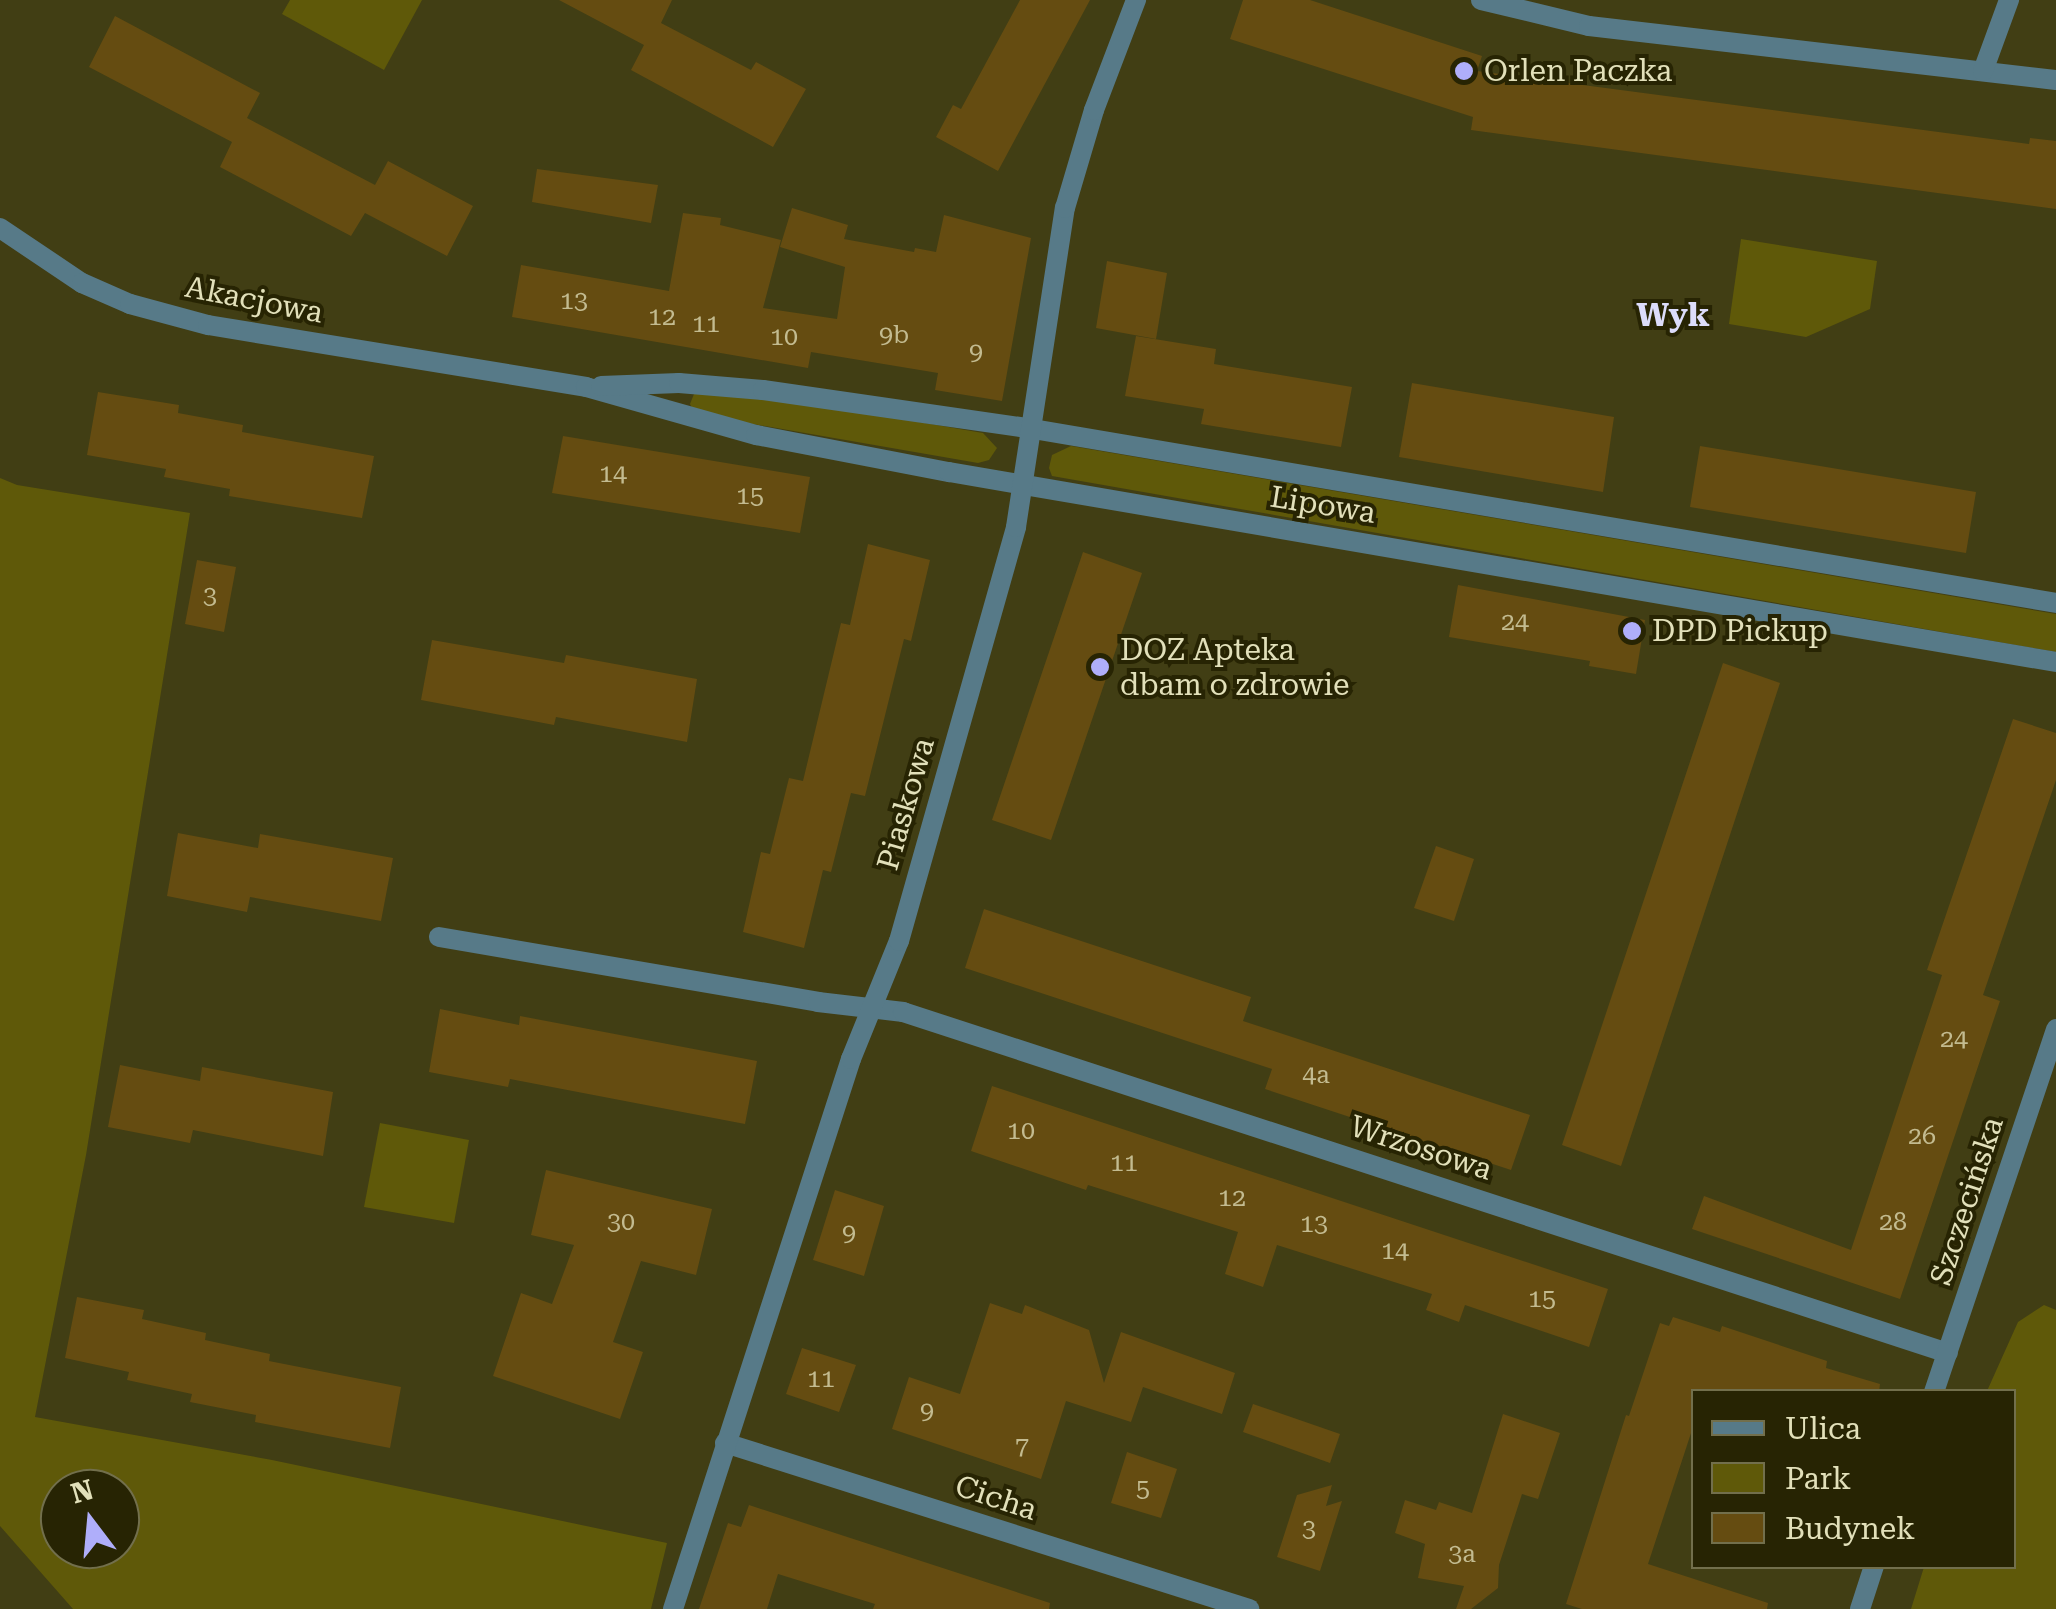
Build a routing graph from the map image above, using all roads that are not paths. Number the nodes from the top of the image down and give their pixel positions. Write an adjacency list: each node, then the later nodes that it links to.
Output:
1 (1136, 0): 9 (street, Piaskowa)
2 (1481, 0): 4 (street)
3 (2009, 0): 4 (street)
4 (1984, 71): 5 (street)
5 (2056, 80)
6 (0, 228): 7 (street, Akacjowa)
7 (516, 376): 8 (street, Lipowa)
8 (586, 386): 9 (street, Lipowa); 10 (street, Lipowa)
9 (1033, 429): 10 (street, Piaskowa); 11 (street, Lipowa)
10 (1024, 484): 12 (street, Lipowa); 14 (street, Piaskowa)
11 (2056, 603)
12 (2056, 662)
13 (439, 937): 14 (street, Wrzosowa)
14 (872, 1005): 16 (street, Wrzosowa); 18 (street, Piaskowa)
15 (2056, 1029): 16 (street, Szczecińska)
16 (1948, 1354): 17 (street, Szczecińska)
17 (1935, 1389)
18 (725, 1442): 20 (street, Piaskowa); 21 (street, Cicha)
19 (1873, 1569): 22 (street)
20 (673, 1609)
21 (1249, 1609)
22 (1860, 1609)

